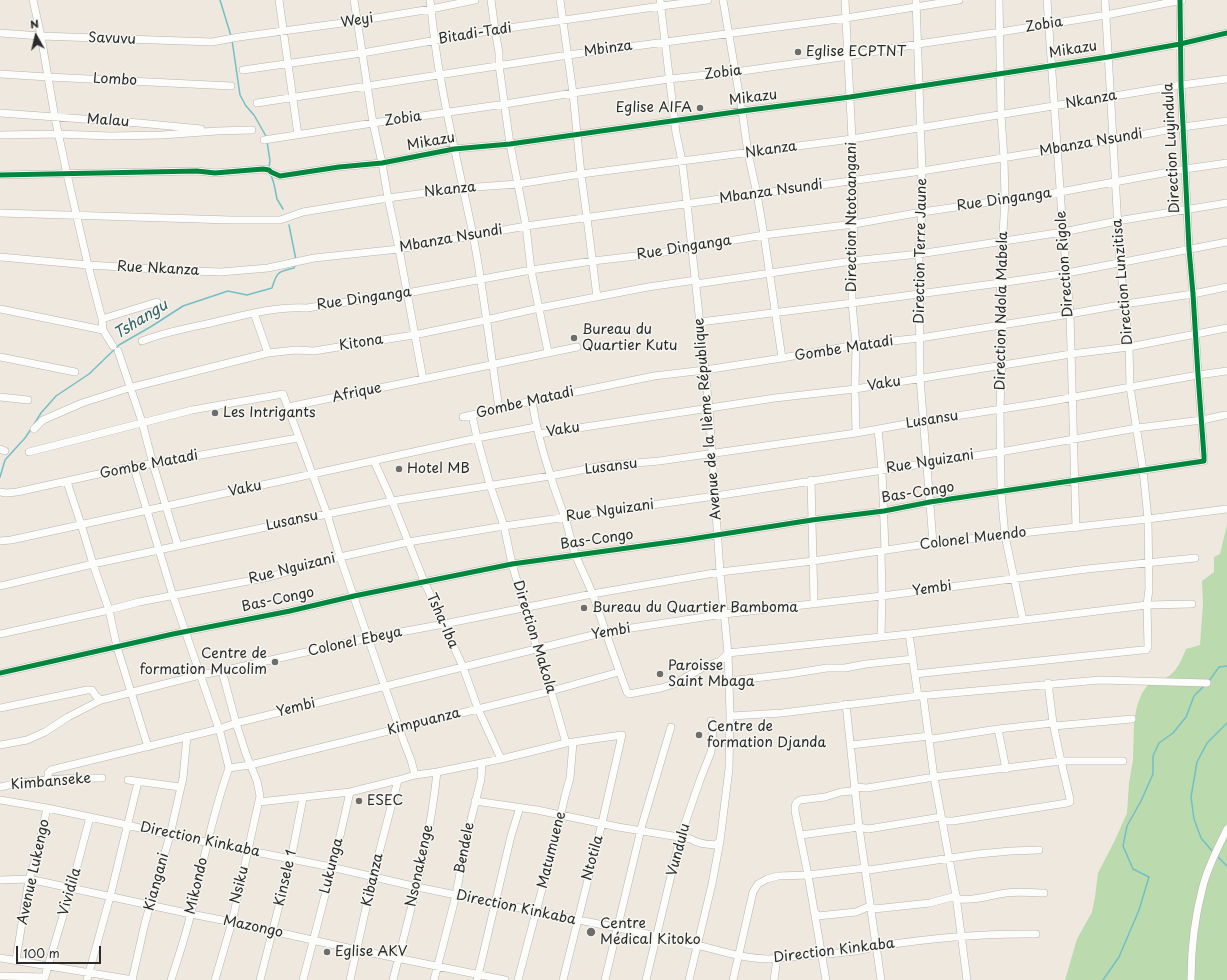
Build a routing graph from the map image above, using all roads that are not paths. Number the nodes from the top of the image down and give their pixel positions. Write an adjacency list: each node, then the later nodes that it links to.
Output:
1 (33, 0): 30 (street)
2 (279, 0): 25 (street)
3 (354, 0): 22 (street)
4 (430, 0): 18 (street)
5 (475, 0): 18 (street, Weyi)
6 (491, 0): 24 (street)
7 (560, 0): 21 (street)
8 (708, 0): 16 (street, Bitadi-Tadi)
9 (723, 0): 28 (street)
10 (845, 0): 20 (street, Direction Ntotoangani)
11 (959, 0): 17 (street, Mbinza)
12 (999, 0): 26 (street, Direction Ndola Mabela)
13 (1047, 0): 23 (street, Direction Rigole)
14 (1105, 0): 19 (street, Direction Lunzitisa)
15 (1180, 0): 19 (street, Zobia); 35 (street, Direction Luyindula)
16 (660, 3): 21 (street, Bitadi-Tadi); 33 (street, Avenue de la IIème République)
17 (916, 3): 20 (street, Mbinza); 34 (street, Direction Terre Jaune)
18 (431, 9): 22 (street, Weyi); 32 (street)
19 (1106, 15): 23 (street, Zobia); 39 (street, Direction Lunzitisa)
20 (846, 18): 28 (street, Mbinza); 38 (street, Direction Ntotoangani)
21 (562, 20): 24 (street, Bitadi-Tadi); 37 (street)
22 (357, 21): 25 (street, Weyi); 36 (street)
23 (1049, 24): 26 (street, Zobia); 42 (street, Direction Rigole)
24 (495, 30): 32 (street, Bitadi-Tadi); 41 (street)
25 (283, 31): 31 (street, Weyi); 40 (street)
26 (1000, 32): 34 (street, Zobia); 45 (street, Direction Ndola Mabela)
27 (0, 33): 30 (street, Savuvu)
28 (728, 33): 33 (street, Mbinza); 44 (street)
29 (1227, 34): 35 (street, Mikazu)
30 (41, 36): 31 (street, Savuvu); 48 (street)
31 (239, 37)
32 (435, 40): 36 (street, Bitadi-Tadi); 47 (street)
33 (665, 41): 37 (street, Mbinza); 49 (street, Avenue de la IIème République)
34 (918, 44): 38 (street, Zobia); 54 (street, Direction Terre Jaune)
35 (1180, 44): 39 (street, Mikazu); 51 (street, Direction Luyindula)
36 (362, 53): 40 (street, Bitadi-Tadi); 53 (street)
37 (568, 54): 41 (street, Mbinza); 55 (street)
38 (849, 56): 44 (street, Zobia); 58 (street, Direction Ntotoangani)
39 (1108, 56): 42 (street, Mikazu); 56 (street, Direction Lunzitisa)
40 (288, 64): 43 (street, Bitadi-Tadi); 57 (street)
41 (499, 65): 47 (street, Mbinza); 60 (street)
42 (1052, 66): 45 (street, Mikazu); 61 (street, Direction Rigole)
43 (243, 70)
44 (735, 72): 49 (street, Zobia); 62 (street)
45 (1001, 73): 54 (street, Mikazu); 65 (street, Direction Ndola Mabela)
46 (0, 74): 48 (street, Lombo)
47 (440, 75): 53 (street, Mbinza); 63 (street)
48 (48, 77): 52 (street, Lombo); 66 (street)
49 (669, 79): 55 (street, Zobia); 67 (street, Avenue de la IIème République)
50 (1227, 79): 51 (street, Nkanza)
51 (1181, 85): 56 (street, Nkanza); 71 (street, Direction Luyindula)
52 (231, 86)
53 (368, 86): 57 (street, Mbinza); 69 (street)
54 (920, 86): 58 (street, Mikazu); 70 (street, Direction Terre Jaune)
55 (573, 93): 60 (street, Zobia); 75 (street)
56 (1110, 96): 61 (street, Nkanza); 80 (street, Direction Lunzitisa)
57 (293, 98): 59 (street, Mbinza); 77 (street)
58 (850, 98): 62 (street, Mikazu); 78 (street, Direction Ntotoangani)
59 (257, 103)
60 (505, 104): 63 (street, Zobia); 81 (street)
61 (1054, 106): 65 (street, Nkanza); 83 (street, Direction Rigole)
62 (742, 111): 67 (street, Mikazu); 84 (street)
63 (448, 112): 69 (street, Zobia); 82 (street)
64 (0, 114): 66 (street, Malau)
65 (1001, 114): 70 (street, Nkanza); 85 (street, Direction Ndola Mabela)
66 (55, 118): 73 (street, Malau); 74 (street)
67 (675, 120): 75 (street, Mikazu); 86 (street, Avenue de la IIème République)
68 (1227, 121): 71 (street, Mbanza Nsundi)
69 (373, 122): 77 (street, Zobia); 87 (street)
70 (921, 127): 78 (street, Nkanza); 90 (street, Direction Terre Jaune)
71 (1183, 127): 80 (street, Mbanza Nsundi); 89 (street, Direction Luyindula)
72 (252, 130): 73 (street)
73 (217, 131): 74 (street)
74 (58, 134): 76 (street); 91 (street)
75 (577, 134): 81 (street, Mikazu); 92 (street)
76 (0, 135)
77 (298, 135): 79 (street, Zobia)
78 (852, 139): 84 (street, Nkanza); 94 (street, Direction Ntotoangani)
79 (264, 140)
80 (1113, 140): 83 (street, Mbanza Nsundi); 95 (street, Direction Lunzitisa)
81 (510, 144): 82 (street, Mikazu); 96 (street)
82 (454, 149): 87 (street, Mikazu); 97 (street)
83 (1058, 149): 85 (street, Mbanza Nsundi); 98 (street, Direction Rigole)
84 (748, 153): 86 (street, Nkanza); 99 (street)
85 (1004, 158): 90 (street, Mbanza Nsundi); 101 (street, Direction Ndola Mabela)
86 (682, 161): 92 (street, Nkanza); 102 (street, Avenue de la IIème République)
87 (382, 163): 91 (street, Mikazu); 100 (street)
88 (1227, 163): 89 (street, Rue Dinganga)
89 (1185, 169): 95 (street, Rue Dinganga); 104 (street, Direction Luyindula)
90 (922, 171): 94 (street, Mbanza Nsundi); 105 (street, Direction Terre Jaune)
91 (67, 174): 93 (street); 107 (street)
92 (581, 174): 96 (street, Nkanza); 108 (street)
93 (0, 175)
94 (853, 181): 99 (street, Mbanza Nsundi); 110 (street, Direction Ntotoangani)
95 (1115, 182): 98 (street, Rue Dinganga); 109 (street, Direction Lunzitisa)
96 (518, 184): 97 (street, Nkanza); 111 (street)
97 (463, 188): 100 (street, Nkanza); 113 (street)
98 (1060, 192): 101 (street, Rue Dinganga); 112 (street, Direction Rigole)
99 (757, 194): 102 (street, Mbanza Nsundi); 114 (street)
100 (388, 198): 107 (street, Nkanza); 118 (street)
101 (1005, 200): 105 (street, Rue Dinganga); 115 (street, Direction Ndola Mabela)
102 (687, 203): 108 (street, Mbanza Nsundi); 117 (street, Avenue de la IIème République)
103 (1227, 203): 104 (street, Kitona)
104 (1187, 210): 109 (street, Kitona); 119 (street, Direction Luyindula)
105 (922, 212): 110 (street, Rue Dinganga); 120 (street, Direction Terre Jaune)
106 (0, 213): 107 (street, Nkanza)
107 (77, 214): 126 (street)
108 (587, 218): 111 (street, Mbanza Nsundi); 123 (street)
109 (1117, 221): 112 (street, Kitona); 125 (street, Direction Lunzitisa)
110 (854, 224): 114 (street, Rue Dinganga); 124 (street, Direction Ntotoangani)
111 (526, 226): 113 (street, Mbanza Nsundi); 127 (street)
112 (1063, 232): 115 (street, Kitona); 128 (street, Direction Rigole)
113 (473, 235): 118 (street, Mbanza Nsundi); 130 (street)
114 (764, 235): 117 (street, Rue Dinganga); 129 (street)
115 (1003, 242): 120 (street, Kitona); 132 (street, Direction Ndola Mabela)
116 (1227, 242): 119 (street)
117 (692, 247): 123 (street, Rue Dinganga); 131 (street, Avenue de la IIème République)
118 (399, 248): 122 (street, Mbanza Nsundi); 134 (street)
119 (1189, 249): 125 (street); 136 (street, Direction Luyindula)
120 (919, 254): 124 (street, Kitona); 135 (street, Direction Terre Jaune)
121 (0, 258): 126 (street, Rue Nkanza)
122 (314, 258): 126 (street, Rue Nkanza)
123 (592, 261): 127 (street, Rue Dinganga); 137 (street)
124 (852, 261): 129 (street, Kitona); 139 (street, Direction Ntotoangani)
125 (1120, 262): 128 (street); 140 (street, Direction Lunzitisa)
126 (88, 265): 146 (street)
127 (531, 270): 130 (street, Rue Dinganga); 141 (street)
128 (1067, 273): 132 (street); 145 (street, Direction Rigole)
129 (769, 274): 131 (street, Kitona); 143 (street)
130 (481, 280): 134 (street, Rue Dinganga); 147 (street)
131 (696, 282): 137 (street, Kitona); 148 (street, Avenue de la IIème République)
132 (1000, 283): 135 (street); 149 (street, Direction Ndola Mabela)
133 (1227, 287): 136 (street, Gombe Matadi)
134 (407, 293): 144 (street, Rue Dinganga); 152 (street)
135 (920, 294): 139 (street); 154 (street, Direction Terre Jaune)
136 (1194, 294): 140 (street, Gombe Matadi); 153 (street, Direction Luyindula)
137 (597, 297): 141 (street, Kitona)
138 (158, 302): 146 (street)
139 (852, 304): 143 (street); 156 (street, Direction Ntotoangani)
140 (1125, 304): 145 (street, Gombe Matadi); 158 (street, Direction Lunzitisa)
141 (539, 308): 147 (street, Kitona); 159 (street)
142 (0, 309): 151 (street)
143 (775, 312): 148 (street); 163 (street)
144 (254, 313): 155 (street, Rue Dinganga); 160 (street)
145 (1070, 314): 149 (street, Gombe Matadi); 161 (street, Direction Rigole)
146 (102, 319): 151 (street)
147 (486, 320): 152 (street, Kitona); 164 (street)
148 (700, 322): 166 (street, Avenue de la IIème République)
149 (1003, 325): 154 (street, Gombe Matadi); 165 (street, Direction Ndola Mabela)
150 (1227, 328): 153 (street, Vaku)
151 (103, 330): 173 (street)
152 (414, 334): 160 (street, Kitona); 171 (street)
153 (1195, 334): 158 (street, Vaku); 169 (street, Direction Luyindula)
154 (920, 338): 156 (street, Gombe Matadi); 170 (street, Direction Terre Jaune)
155 (142, 341)
156 (856, 345): 163 (street, Gombe Matadi); 174 (street, Direction Ntotoangani)
157 (577, 347): 159 (street, Afrique)
158 (1129, 347): 161 (street, Vaku); 172 (street, Direction Lunzitisa)
159 (548, 352): 164 (street, Afrique)
160 (268, 353): 173 (street, Kitona)
161 (1071, 354): 165 (street, Vaku); 176 (street, Direction Rigole)
162 (0, 357): 168 (street)
163 (782, 358): 166 (street, Gombe Matadi)
164 (492, 364): 171 (street, Afrique); 180 (street)
165 (1001, 366): 170 (street, Vaku); 182 (street, Direction Ndola Mabela)
166 (705, 370): 178 (street, Gombe Matadi); 181 (street, Avenue de la IIème République)
167 (1227, 371): 169 (street, Lusansu)
168 (75, 372)
169 (1198, 375): 172 (street, Lusansu); 186 (street, Direction Luyindula)
170 (920, 378): 174 (street, Vaku); 187 (street, Direction Terre Jaune)
171 (423, 379): 179 (street, Afrique)
172 (1130, 387): 176 (street, Lusansu); 189 (street, Direction Lunzitisa)
173 (129, 388): 188 (street); 190 (street, Kitona)
174 (855, 388): 181 (street, Vaku); 193 (street, Direction Ntotoangani)
175 (0, 397): 177 (street)
176 (1073, 397): 182 (street, Lusansu); 196 (street, Direction Rigole)
177 (28, 400)
178 (532, 401): 180 (street, Gombe Matadi); 192 (street)
179 (288, 407): 188 (street); 194 (street)
180 (499, 408): 183 (street, Gombe Matadi)
181 (709, 408): 192 (street, Vaku); 199 (street, Avenue de la IIème République)
182 (1000, 409): 187 (street, Lusansu); 198 (street, Direction Ndola Mabela)
183 (472, 415): 185 (street, Gombe Matadi); 195 (street, Direction Makola)
184 (1225, 415): 186 (street, Rue Nguizani)
185 (463, 417)
186 (1202, 420): 189 (street, Rue Nguizani); 201 (street, Direction Luyindula)
187 (923, 421): 191 (street, Lusansu); 202 (street, Direction Terre Jaune)
188 (142, 422): 197 (street); 203 (street)
189 (1137, 428): 196 (street, Rue Nguizani); 206 (street, Direction Lunzitisa)
190 (34, 429)
191 (878, 429): 193 (street, Lusansu); 205 (street)
192 (538, 431): 195 (street, Vaku); 208 (street)
193 (856, 433): 199 (street, Lusansu)
194 (298, 438): 203 (street, Gombe Matadi); 207 (street)
195 (477, 438): 200 (street, Vaku); 212 (street, Direction Makola)
196 (1073, 440): 198 (street, Rue Nguizani); 210 (street, Direction Rigole)
197 (29, 452)
198 (1000, 452): 202 (street, Rue Nguizani); 213 (street, Direction Ndola Mabela)
199 (713, 453): 208 (street, Lusansu); 215 (street, Avenue de la IIème République)
200 (374, 461): 207 (street, Vaku); 216 (street, Tsha-Iba)
201 (1204, 461): 206 (street, Bas-Congo)
202 (927, 462): 205 (street, Rue Nguizani); 217 (street, Direction Terre Jaune)
203 (153, 464): 204 (street, Gombe Matadi); 218 (street)
204 (134, 468): 211 (street, Gombe Matadi); 220 (street)
205 (882, 470): 209 (street, Rue Nguizani); 221 (street)
206 (1143, 470): 210 (street, Bas-Congo); 224 (street, Direction Lunzitisa)
207 (312, 475): 218 (street, Vaku); 222 (street)
208 (550, 476): 212 (street, Lusansu); 223 (street)
209 (811, 480): 215 (street, Rue Nguizani); 225 (street)
210 (1075, 481): 213 (street, Bas-Congo); 228 (street, Direction Rigole)
211 (67, 482): 214 (street, Gombe Matadi); 226 (street)
212 (490, 485): 216 (street, Lusansu); 227 (street, Direction Makola)
213 (1001, 491): 217 (street, Bas-Congo); 230 (street, Direction Ndola Mabela)
214 (0, 492)
215 (715, 496): 223 (street, Rue Nguizani); 229 (street, Avenue de la IIème République)
216 (392, 502): 222 (street, Lusansu); 232 (street, Tsha-Iba)
217 (930, 502): 221 (street, Bas-Congo); 233 (street, Direction Terre Jaune)
218 (167, 506): 220 (street, Vaku); 234 (street)
219 (1227, 509): 224 (street, Colonel Muendo)
220 (148, 510): 226 (street, Vaku); 235 (street)
221 (884, 511): 225 (street, Bas-Congo); 236 (street)
222 (327, 514): 234 (street, Lusansu); 238 (street)
223 (565, 518): 227 (street, Rue Nguizani); 237 (street)
224 (1148, 519): 228 (street, Colonel Muendo); 241 (street, Direction Lunzitisa)
225 (812, 520): 229 (street, Bas-Congo); 240 (street)
226 (81, 524): 231 (street, Vaku); 242 (street)
227 (504, 526): 232 (street, Rue Nguizani); 243 (street, Direction Makola)
228 (1076, 528): 230 (street, Colonel Muendo)
229 (718, 534): 237 (street, Bas-Congo); 244 (street, Avenue de la IIème République)
230 (1006, 536): 233 (street, Colonel Muendo); 245 (street, Direction Ndola Mabela)
231 (0, 541)
232 (408, 542): 238 (street, Rue Nguizani); 246 (street, Tsha-Iba)
233 (933, 544): 236 (street, Colonel Muendo)
234 (178, 546): 235 (street, Lusansu)
235 (159, 550): 242 (street, Lusansu); 249 (street)
236 (883, 551): 240 (street, Colonel Muendo); 251 (street)
237 (576, 555): 243 (street, Bas-Congo); 248 (street)
238 (340, 557): 249 (street, Rue Nguizani); 250 (street)
239 (1195, 558): 241 (street, Yembi)
240 (813, 561): 244 (street, Colonel Muendo); 252 (street)
241 (1148, 563): 245 (street, Yembi); 254 (street, Direction Lunzitisa)
242 (93, 564): 247 (street, Lusansu); 256 (street)
243 (512, 564): 246 (street, Bas-Congo); 255 (street, Direction Makola)
244 (720, 572): 248 (street, Colonel Ebeya); 257 (street, Avenue de la IIème République)
245 (1014, 578): 251 (street, Yembi); 258 (street, Direction Ndola Mabela)
246 (424, 581): 250 (street, Bas-Congo); 259 (street, Tsha-Iba)
247 (0, 586)
248 (592, 594): 255 (street, Colonel Ebeya); 261 (street)
249 (173, 596): 256 (street, Rue Nguizani); 260 (street)
250 (354, 596): 260 (street, Bas-Congo); 265 (street)
251 (882, 596): 252 (street, Yembi); 264 (street)
252 (814, 604): 257 (street, Yembi)
253 (1192, 604): 254 (street)
254 (1147, 605): 258 (street); 274 (street, Direction Lunzitisa)
255 (525, 608): 259 (street, Colonel Ebeya); 267 (street, Direction Makola)
256 (109, 610): 262 (street, Rue Nguizani); 266 (street)
257 (724, 614): 261 (street, Yembi); 268 (street, Avenue de la IIème République)
258 (1024, 620): 263 (street)
259 (444, 624): 265 (street, Colonel Ebeya); 270 (street, Tsha-Iba)
260 (186, 631): 266 (street, Bas-Congo); 275 (street)
261 (605, 632): 267 (street, Yembi); 272 (street)
262 (0, 634)
263 (909, 634): 264 (street); 269 (street)
264 (881, 636): 268 (street)
265 (368, 638): 271 (street, Colonel Ebeya); 279 (street)
266 (117, 647): 273 (street, Bas-Congo); 281 (street)
267 (536, 649): 270 (street, Yembi); 280 (street, Direction Makola)
268 (728, 653): 272 (street); 276 (street, Avenue de la IIème République)
269 (912, 659): 274 (street); 276 (street)
270 (463, 667): 279 (street, Yembi); 286 (street, Tsha-Iba)
271 (222, 671): 275 (street, Colonel Ebeya); 290 (street, Nsiku)
272 (619, 672): 280 (street, Kimpuanza)
273 (0, 673)
274 (915, 674): 282 (street)
275 (200, 675): 281 (street, Colonel Ebeya); 295 (street)
276 (728, 681): 287 (street, Avenue de la IIème République)
277 (1048, 683): 278 (street); 282 (street); 291 (street)
278 (1207, 684)
279 (385, 686): 290 (street, Yembi); 293 (street)
280 (551, 691): 286 (street, Kimpuanza); 298 (street, Direction Makola)
281 (132, 692): 283 (street, Colonel Ebeya); 301 (street)
282 (920, 695): 284 (street); 297 (street)
283 (101, 700): 285 (street); 299 (street, Colonel Ebeya)
284 (846, 704): 287 (street); 300 (street)
285 (0, 708)
286 (478, 708): 293 (street, Kimpuanza); 302 (street, Tsha-Iba)
287 (730, 718): 338 (street, Avenue de la IIème République)
288 (1132, 719): 291 (street)
289 (712, 721): 337 (street, Vundulu)
290 (236, 723): 295 (street, Yembi); 306 (street, Nsiku)
291 (1054, 724): 294 (street); 303 (street)
292 (671, 727): 334 (street)
293 (399, 728): 306 (street, Kimpuanza); 310 (street)
294 (998, 728): 297 (street); 308 (street)
295 (219, 729): 296 (street, Yembi); 307 (street)
296 (187, 736): 301 (street, Yembi); 318 (street, Kiangani)
297 (929, 736): 300 (street); 311 (street)
298 (569, 743): 302 (street); 327 (street, Matumuene); 330 (street, Ntotila)
299 (0, 746)
300 (851, 746): 319 (street)
301 (148, 747): 315 (street, Yembi)
302 (501, 759): 305 (street)
303 (1061, 761): 304 (street); 308 (street); 329 (street)
304 (1123, 761)
305 (482, 763): 309 (street); 323 (street, Bendele)
306 (250, 765): 307 (street, Kimpuanza); 324 (street, Nsiku)
307 (229, 768): 339 (street, Mikondo)
308 (1006, 769): 311 (street)
309 (437, 772): 310 (street); 350 (street, Nsonakenge)
310 (415, 775): 314 (street)
311 (934, 777): 319 (street); 329 (street)
312 (102, 778): 315 (street, Kimbanseke)
313 (128, 780): 316 (street)
314 (398, 780): 320 (street); 347 (street, Kibanza)
315 (48, 781): 317 (street, Kimbanseke)
316 (138, 782): 318 (street); 331 (street)
317 (0, 786)
318 (180, 787): 335 (street, Kiangani)
319 (855, 787): 332 (street); 336 (street)
320 (350, 792): 321 (street); 344 (street, Lukunga)
321 (303, 798): 324 (street); 343 (street, Kinsele 1)
322 (0, 800): 326 (street, Direction Kinkaba)
323 (475, 801): 325 (street); 353 (street, Bendele)
324 (259, 802): 340 (street, Nsiku)
325 (520, 807): 327 (street); 356 (street)
326 (48, 808): 328 (street, Direction Kinkaba); 348 (street, Avenue Lukengo)
327 (562, 815): 330 (street); 360 (street, Matumuene)
328 (90, 817): 331 (street, Direction Kinkaba); 351 (street, Vividila)
329 (941, 817): 332 (street); 342 (street)
330 (602, 823): 334 (street); 362 (street, Ntotila)
331 (128, 825): 335 (street, Direction Kinkaba); 355 (street)
332 (859, 827): 336 (street); 345 (street)
333 (1227, 829): 403 (street)
334 (640, 831): 337 (street); 364 (street)
335 (170, 835): 339 (street, Direction Kinkaba); 357 (street, Kiangani)
336 (801, 835): 346 (street)
337 (680, 838): 338 (street); 367 (street, Vundulu)
338 (720, 841): 370 (street, Avenue de la IIème République)
339 (207, 842): 340 (street, Direction Kinkaba); 361 (street, Mikondo)
340 (248, 850): 343 (street, Direction Kinkaba); 363 (street, Nsiku)
341 (1039, 850): 342 (street)
342 (949, 858): 345 (street); 354 (street)
343 (290, 859): 344 (street, Direction Kinkaba); 365 (street, Kinsele 1)
344 (331, 867): 347 (street, Direction Kinkaba); 369 (street, Lukunga)
345 (865, 868): 346 (street); 358 (street)
346 (808, 875): 359 (street); 374 (street)
347 (373, 876): 350 (street, Direction Kinkaba); 372 (street, Kibanza)
348 (29, 879): 349 (street, Mazongo); 351 (street, Mazongo); 378 (street, Avenue Lukengo)
349 (0, 880)
350 (417, 887): 353 (street, Direction Kinkaba); 376 (street, Nsonakenge)
351 (71, 889): 355 (street, Mazongo); 379 (street, Vividila)
352 (1044, 893): 354 (street)
353 (456, 895): 356 (street, Direction Kinkaba); 380 (street, Bendele)
354 (956, 896): 358 (street); 368 (street)
355 (110, 897): 357 (street, Mazongo); 382 (street)
356 (496, 903): 360 (street, Direction Kinkaba); 383 (street)
357 (151, 906): 361 (street, Mazongo); 384 (street, Kiangani)
358 (870, 906): 359 (street); 371 (street)
359 (814, 911): 373 (street)
360 (536, 912): 362 (street, Direction Kinkaba); 393 (street, Matumuene)
361 (191, 914): 363 (street, Mazongo); 385 (street, Mikondo)
362 (577, 920): 364 (street, Direction Kinkaba); 394 (street, Ntotila)
363 (232, 922): 365 (street, Mazongo); 386 (street, Nsiku)
364 (618, 928): 367 (street, Direction Kinkaba); 395 (street)
365 (273, 931): 369 (street, Mazongo); 387 (street, Kinsele 1)
366 (1036, 934): 368 (street, Direction Kinkaba)
367 (657, 936): 370 (street, Direction Kinkaba); 396 (street, Vundulu)
368 (961, 936): 371 (street, Direction Kinkaba); 402 (street)
369 (314, 940): 372 (street, Mazongo); 388 (street, Lukunga)
370 (698, 945): 374 (street, Direction Kinkaba); 397 (street, Avenue de la IIème République)
371 (877, 946): 373 (street, Direction Kinkaba); 401 (street)
372 (357, 950): 376 (street, Mazongo); 389 (street, Kibanza)
373 (822, 954): 377 (street, Direction Kinkaba); 400 (street)
374 (738, 955): 377 (street, Direction Kinkaba); 398 (street)
375 (0, 958): 378 (street)
376 (398, 958): 380 (street, Mazongo); 390 (street, Nsonakenge)
377 (777, 958): 399 (street)
378 (16, 960): 379 (street)
379 (48, 966): 381 (street); 382 (street)
380 (438, 966): 383 (street, Mazongo); 391 (street, Bendele)
381 (0, 976)
382 (88, 976): 384 (street)
383 (478, 977): 392 (street, Mazongo)
384 (132, 980)
385 (171, 980)
386 (215, 980)
387 (260, 980)
388 (303, 980)
389 (350, 980)
390 (392, 980)
391 (434, 980)
392 (505, 980)
393 (518, 980)
394 (563, 980)
395 (605, 980)
396 (646, 980)
397 (689, 980)
398 (733, 980)
399 (774, 980)
400 (826, 980)
401 (881, 980)
402 (967, 980)
403 (1191, 980)

